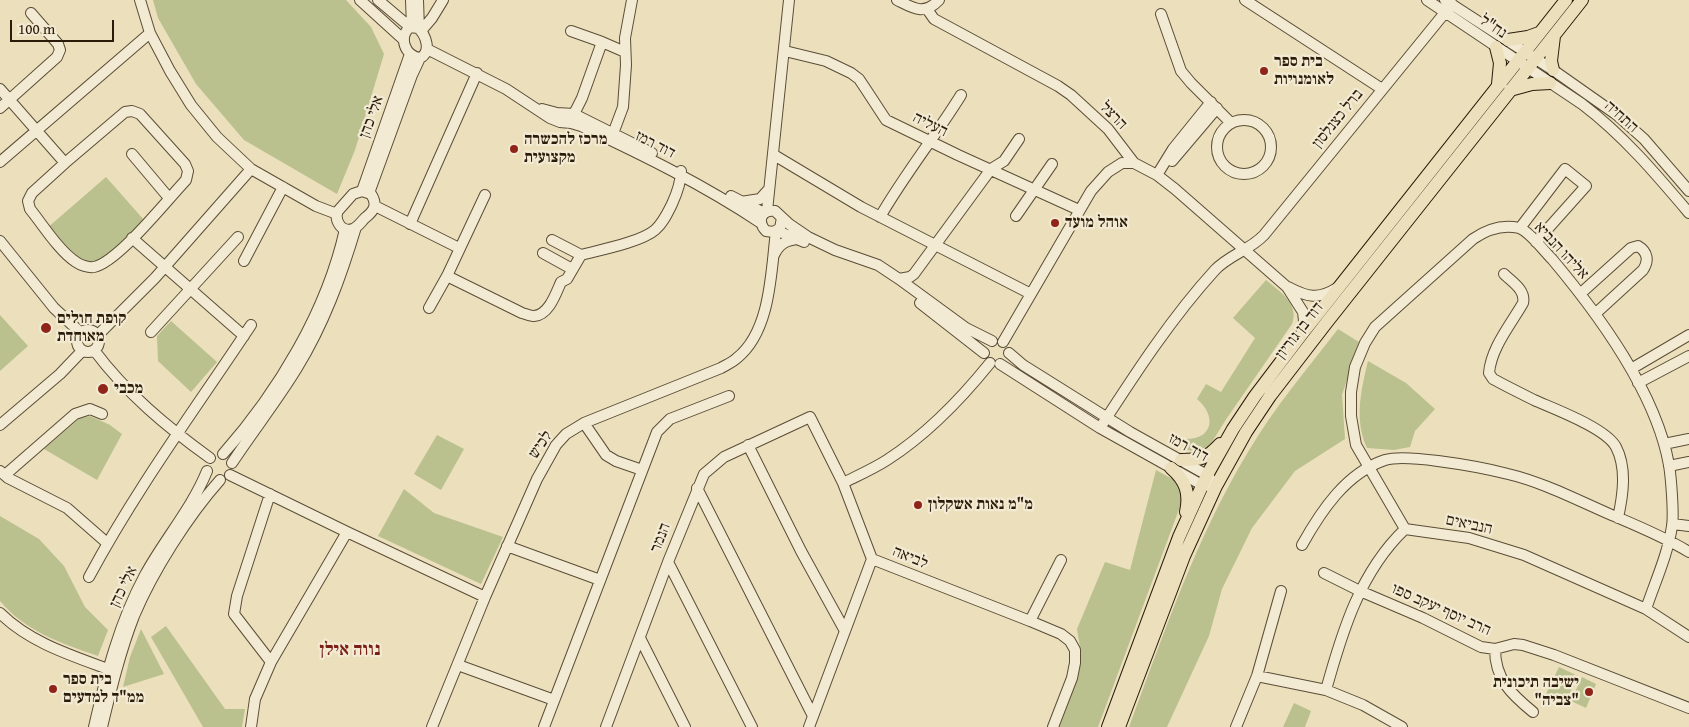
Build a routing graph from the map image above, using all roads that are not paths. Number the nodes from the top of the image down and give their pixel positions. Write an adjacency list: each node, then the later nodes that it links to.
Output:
1 (140, 0): 21 (street)
2 (360, 0): 24 (street)
3 (378, 0): 19 (street)
4 (411, 0): 19 (street)
5 (418, 0): 19 (street)
6 (443, 0): 19 (street)
7 (632, 0): 30 (street)
8 (789, 0): 29 (street)
9 (897, 0): 16 (street, הרצל)
10 (939, 0): 16 (street)
11 (1245, 0): 39 (street)
12 (1427, 0): 15 (street, נח"ל)
13 (1566, 0): 22 (main road, דוד בן גוריון)
14 (1582, 0): 23 (main road, דוד בן גוריון)
15 (1448, 6): 25 (street, נח"ל); 27 (street, נח"ל); 39 (street, ברל כצנלסון)
16 (927, 9): 56 (street, הרצל)
17 (31, 13): 42 (street)
18 (1161, 14): 44 (street)
19 (416, 28): 24 (street); 28 (street)
20 (571, 31): 26 (street)
21 (150, 33): 48 (street); 58 (street)
22 (1539, 33): 25 (main road); 33 (main road, דוד בן גוריון)
23 (1555, 34): 33 (main road, דוד בן גוריון); 34 (main road)
24 (404, 40): 31 (street)
25 (1508, 40): 33 (street, נח"ל)
26 (602, 42): 30 (street); 46 (street)
27 (1496, 48): 33 (street, נח"ל); 37 (main road)
28 (427, 49): 32 (street); 35 (street, דוד רמז)
29 (785, 51): 51 (street, העליה); 53 (street)
30 (625, 52): 49 (street)
31 (410, 54): 32 (street); 66 (street, אלי כהן)
32 (420, 58): 66 (street, אלי כהן)
33 (1526, 60): 34 (street, התחיה); 36 (street, התחיה); 37 (main road, דוד בן גוריון); 40 (main road, דוד בן גוריון)
34 (1553, 70): 65 (street, התחיה)
35 (477, 73): 43 (street, דוד רמז); 78 (street)
36 (1550, 83): 40 (main road); 73 (street, התחיה)
37 (1498, 85): 101 (main road, דוד בן גוריון)
38 (0, 89): 42 (street)
39 (1382, 89): 91 (street, ברל כצנלסון)
40 (1510, 90): 151 (main road, דוד בן גוריון)
41 (961, 96): 51 (street)
42 (9, 100): 45 (street); 48 (street)
43 (532, 105): 46 (street, דוד רמז); 49 (street, דוד רמז)
44 (1214, 105): 47 (street); 61 (street)
45 (0, 108)
46 (574, 114): 49 (street, דוד רמז)
47 (1232, 123): 47 (street)
48 (38, 130): 54 (street); 55 (street)
49 (612, 136): 60 (street, דוד רמז)
50 (1019, 139): 59 (street)
51 (930, 142): 59 (street, העליה); 77 (street)
52 (132, 154): 68 (street)
53 (773, 160): 63 (street); 75 (street); 77 (street)
54 (0, 162)
55 (65, 162): 68 (street); 84 (street)
56 (1134, 163): 61 (street, הרצל); 71 (street)
57 (1052, 164): 64 (street)
58 (251, 169): 62 (street); 96 (street)
59 (991, 169): 64 (street, העליה); 89 (street)
60 (681, 172): 69 (street, דוד רמז); 82 (street, דוד רמז); 95 (street)
61 (1157, 175): 91 (street, הרצל)
62 (283, 187): 74 (street); 94 (street)
63 (770, 188): 69 (street); 72 (street)
64 (1034, 189): 71 (street, העליה); 76 (street)
65 (1689, 191)
66 (366, 192): 70 (street); 74 (street)
67 (485, 195): 90 (street)
68 (169, 198): 84 (street)
69 (741, 202): 72 (street, דוד רמז)
70 (375, 206): 78 (street); 79 (street)
71 (1079, 210): 104 (street)
72 (766, 212): 75 (street); 82 (street)
73 (1689, 213)
74 (337, 214): 81 (street)
75 (780, 215): 82 (street); 100 (street)
76 (1016, 216)
77 (880, 217): 89 (street)
78 (410, 224): 90 (street)
79 (356, 227): 81 (street); 140 (street)
80 (1520, 228): 88 (street, אליהו הנביא); 88 (street); 143 (street, אליהו הנביא)
81 (345, 229): 137 (street)
82 (770, 229): 85 (street, דוד רמז); 93 (street, לכיש); 99 (street, לכיש)
83 (238, 237): 103 (street)
84 (132, 238): 96 (street)
85 (798, 239): 93 (street); 120 (street, דוד רמז)
86 (552, 240): 95 (street)
87 (0, 242): 109 (street)
88 (1536, 242): 105 (street, אליהו הנביא)
89 (935, 244): 100 (street); 104 (street)
90 (459, 248): 98 (street)
91 (1245, 250): 102 (street, הרצל); 128 (street, ברל כצנלסון)
92 (543, 253): 95 (street)
93 (773, 256): 99 (street, לכיש)
94 (244, 261)
95 (577, 262): 98 (street)
96 (165, 266): 103 (street); 112 (street)
97 (1504, 274): 154 (street)
98 (447, 276): 106 (street)
99 (771, 277): 129 (street, לכיש)
100 (899, 279): 115 (street)
101 (1342, 285): 102 (street, הרצל); 111 (main road, דוד בן גוריון)
102 (1287, 287): 111 (street, הרצל)
103 (191, 289): 110 (street); 114 (street)
104 (1031, 294): 116 (street)
105 (1580, 294): 107 (street, אליהו הנביא); 107 (street)
106 (430, 308)
107 (1595, 314): 123 (street, אליהו הנביא)
108 (251, 325): 114 (street)
109 (80, 332): 112 (street); 117 (street)
110 (151, 332)
111 (1302, 334): 132 (main road, דוד בן גוריון)
112 (98, 335): 118 (street)
113 (1689, 335): 123 (street)
114 (244, 336): 133 (street)
115 (992, 341): 116 (street); 120 (street)
116 (1003, 342): 119 (street)
117 (82, 350): 118 (street); 130 (street)
118 (94, 350): 133 (street)
119 (1009, 353): 122 (street); 128 (street, דוד רמז)
120 (984, 354): 122 (street)
121 (1689, 356): 124 (street)
122 (995, 363): 131 (street, דוד רמז); 150 (street)
123 (1630, 369): 124 (street, אליהו הנביא)
124 (1638, 383): 135 (street, אליהו הנביא)
125 (729, 396): 145 (street)
126 (102, 414): 146 (street)
127 (810, 417): 136 (street, הנמר); 150 (street, לביאה)
128 (1107, 417): 131 (street, ברל כצנלסון); 141 (street, דוד רמז)
129 (584, 423): 145 (street); 163 (street, לכיש)
130 (0, 425)
131 (1100, 428): 141 (street, דוד רמז)
132 (1233, 429): 141 (main road); 149 (main road, דוד בן גוריון)
133 (178, 435): 138 (street); 161 (street)
134 (1689, 439): 135 (street)
135 (1664, 444): 142 (street, אליהו הנביא)
136 (748, 445): 152 (street, הנמר); 177 (street)
137 (223, 454): 138 (street); 140 (street)
138 (210, 458): 144 (street)
139 (1689, 462): 142 (street)
140 (232, 463): 147 (street)
141 (1176, 464): 149 (street, דוד רמז); 157 (main road)
142 (1669, 466): 155 (street, אליהו הנביא)
143 (1369, 467): 154 (street); 158 (street, אליהו הנביא); 162 (street)
144 (207, 470): 148 (street); 183 (street, אלי כהן)
145 (642, 470): 170 (street)
146 (2, 473): 161 (street)
147 (230, 475): 148 (street); 153 (street)
148 (220, 480): 192 (street, אלי כהן)
149 (1204, 480): 151 (street, דוד רמז); 157 (main road, דוד בן גוריון)
150 (843, 484): 165 (street, לביאה)
151 (1216, 486): 203 (main road, דוד בן גוריון)
152 (697, 488): 167 (street, הנמר); 190 (street)
153 (270, 494): 159 (street); 181 (street)
154 (1618, 518): 160 (street)
155 (1673, 524): 156 (street); 160 (street, אליהו הנביא)
156 (1689, 526)
157 (1183, 529): 202 (main road, דוד בן גוריון)
158 (1405, 529): 172 (street); 174 (street, הנביאים)
159 (347, 532): 173 (street); 181 (street)
160 (1669, 540): 164 (street); 174 (street, אליהו הנביא)
161 (107, 543): 169 (street)
162 (1302, 545)
163 (507, 546): 170 (street); 173 (street, לכיש)
164 (1689, 552)
165 (872, 559): 176 (street, לביאה); 177 (street)
166 (1061, 560): 176 (street)
167 (668, 562): 179 (street, הנמר); 199 (street)
168 (1324, 572): 172 (street, הרב יוסף יעקב ספו)
169 (89, 577)
170 (600, 580): 186 (street)
171 (1281, 591): 184 (street)
172 (1360, 591): 180 (street, הרב יוסף יעקב ספו); 185 (street)
173 (486, 597): 182 (street, לכיש)
174 (1646, 609): 178 (street, הנביאים)
175 (2, 619): 183 (street)
176 (1030, 621): 201 (street, לביאה)
177 (845, 631): 190 (street)
178 (1689, 637)
179 (640, 638): 189 (street, הנמר); 198 (street)
180 (1495, 649): 187 (street, הרב יוסף יעקב ספו); 188 (street)
181 (271, 662): 193 (street)
182 (458, 665): 186 (street); 194 (street, לכיש)
183 (108, 669): 191 (street, אלי כהן)
184 (1257, 676): 185 (street); 204 (street)
185 (1326, 690): 205 (street)
186 (554, 700): 195 (street)
187 (1689, 708)
188 (1533, 712)
189 (611, 714): 196 (street, הנמר); 197 (street)
190 (813, 716): 200 (street)
191 (94, 727)
192 (102, 727)
193 (251, 727)
194 (432, 727)
195 (544, 727)
196 (606, 727)
197 (618, 727)
198 (685, 727)
199 (752, 727)
200 (809, 727)
201 (1053, 727)
202 (1108, 727)
203 (1120, 727)
204 (1236, 727)
205 (1402, 727)

